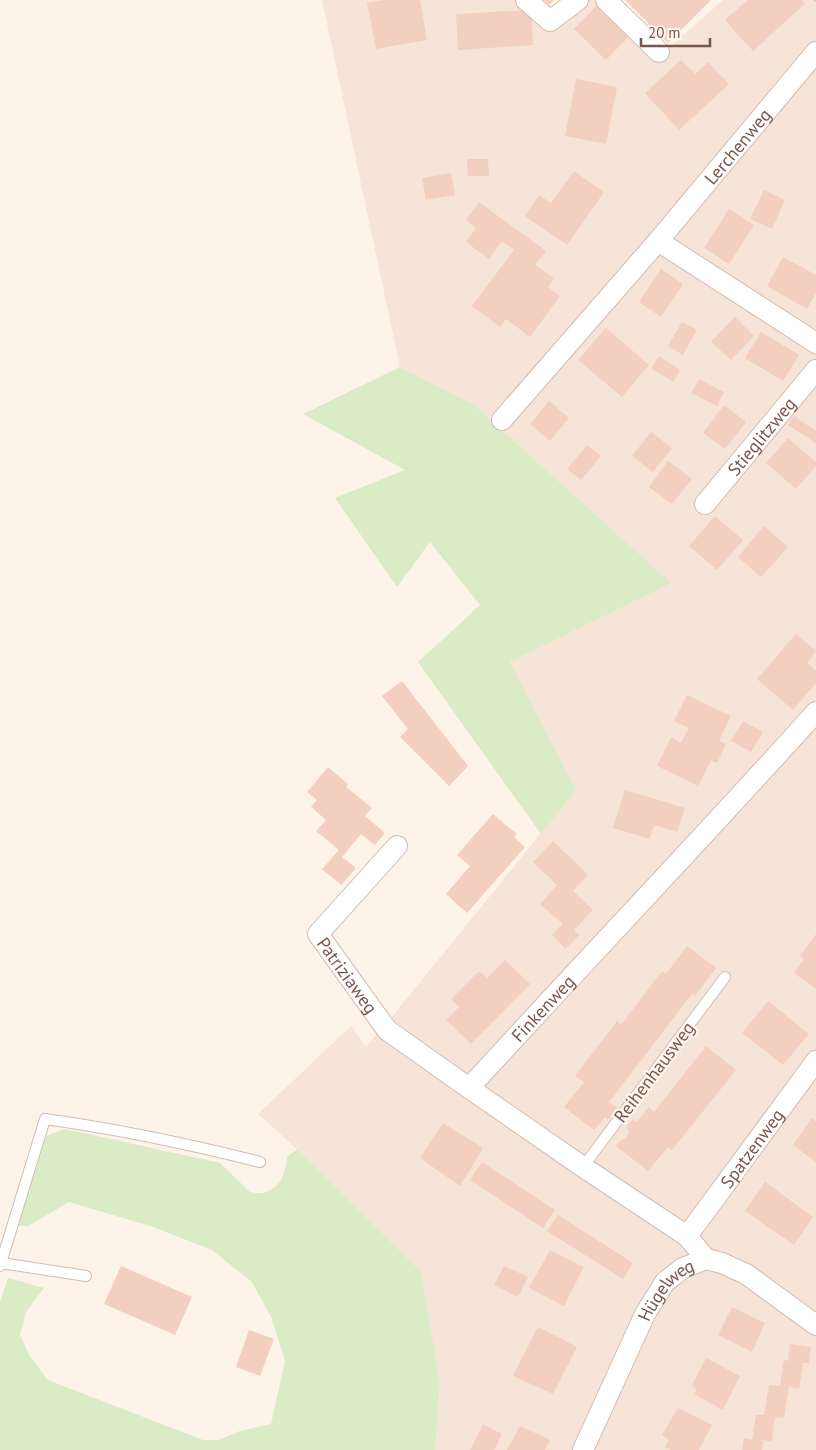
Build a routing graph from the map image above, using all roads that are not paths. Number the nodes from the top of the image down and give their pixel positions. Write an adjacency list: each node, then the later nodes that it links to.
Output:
1 (526, 0): 2 (street)
2 (578, 0)
3 (606, 0): 4 (street)
4 (659, 52)
5 (816, 52): 6 (street, Lerchenweg)
6 (658, 241): 7 (street); 9 (street, Lerchenweg)
7 (816, 343)
8 (816, 370): 10 (street, Stieglitzweg)
9 (502, 420)
10 (705, 504)
11 (816, 712): 15 (street, Finkenweg)
12 (397, 846): 15 (street, Patriziaweg)
13 (725, 978): 17 (lane, Reihenhausweg)
14 (816, 1061): 18 (street, Spatzenweg)
15 (469, 1088): 17 (street)
16 (260, 1162): 20 (lane)
17 (583, 1167): 18 (street)
18 (687, 1236): 19 (street)
19 (706, 1259): 22 (street, Hügelweg); 23 (street, Hügelweg)
20 (1, 1264): 21 (lane)
21 (86, 1276)
22 (816, 1325)
23 (582, 1450)

